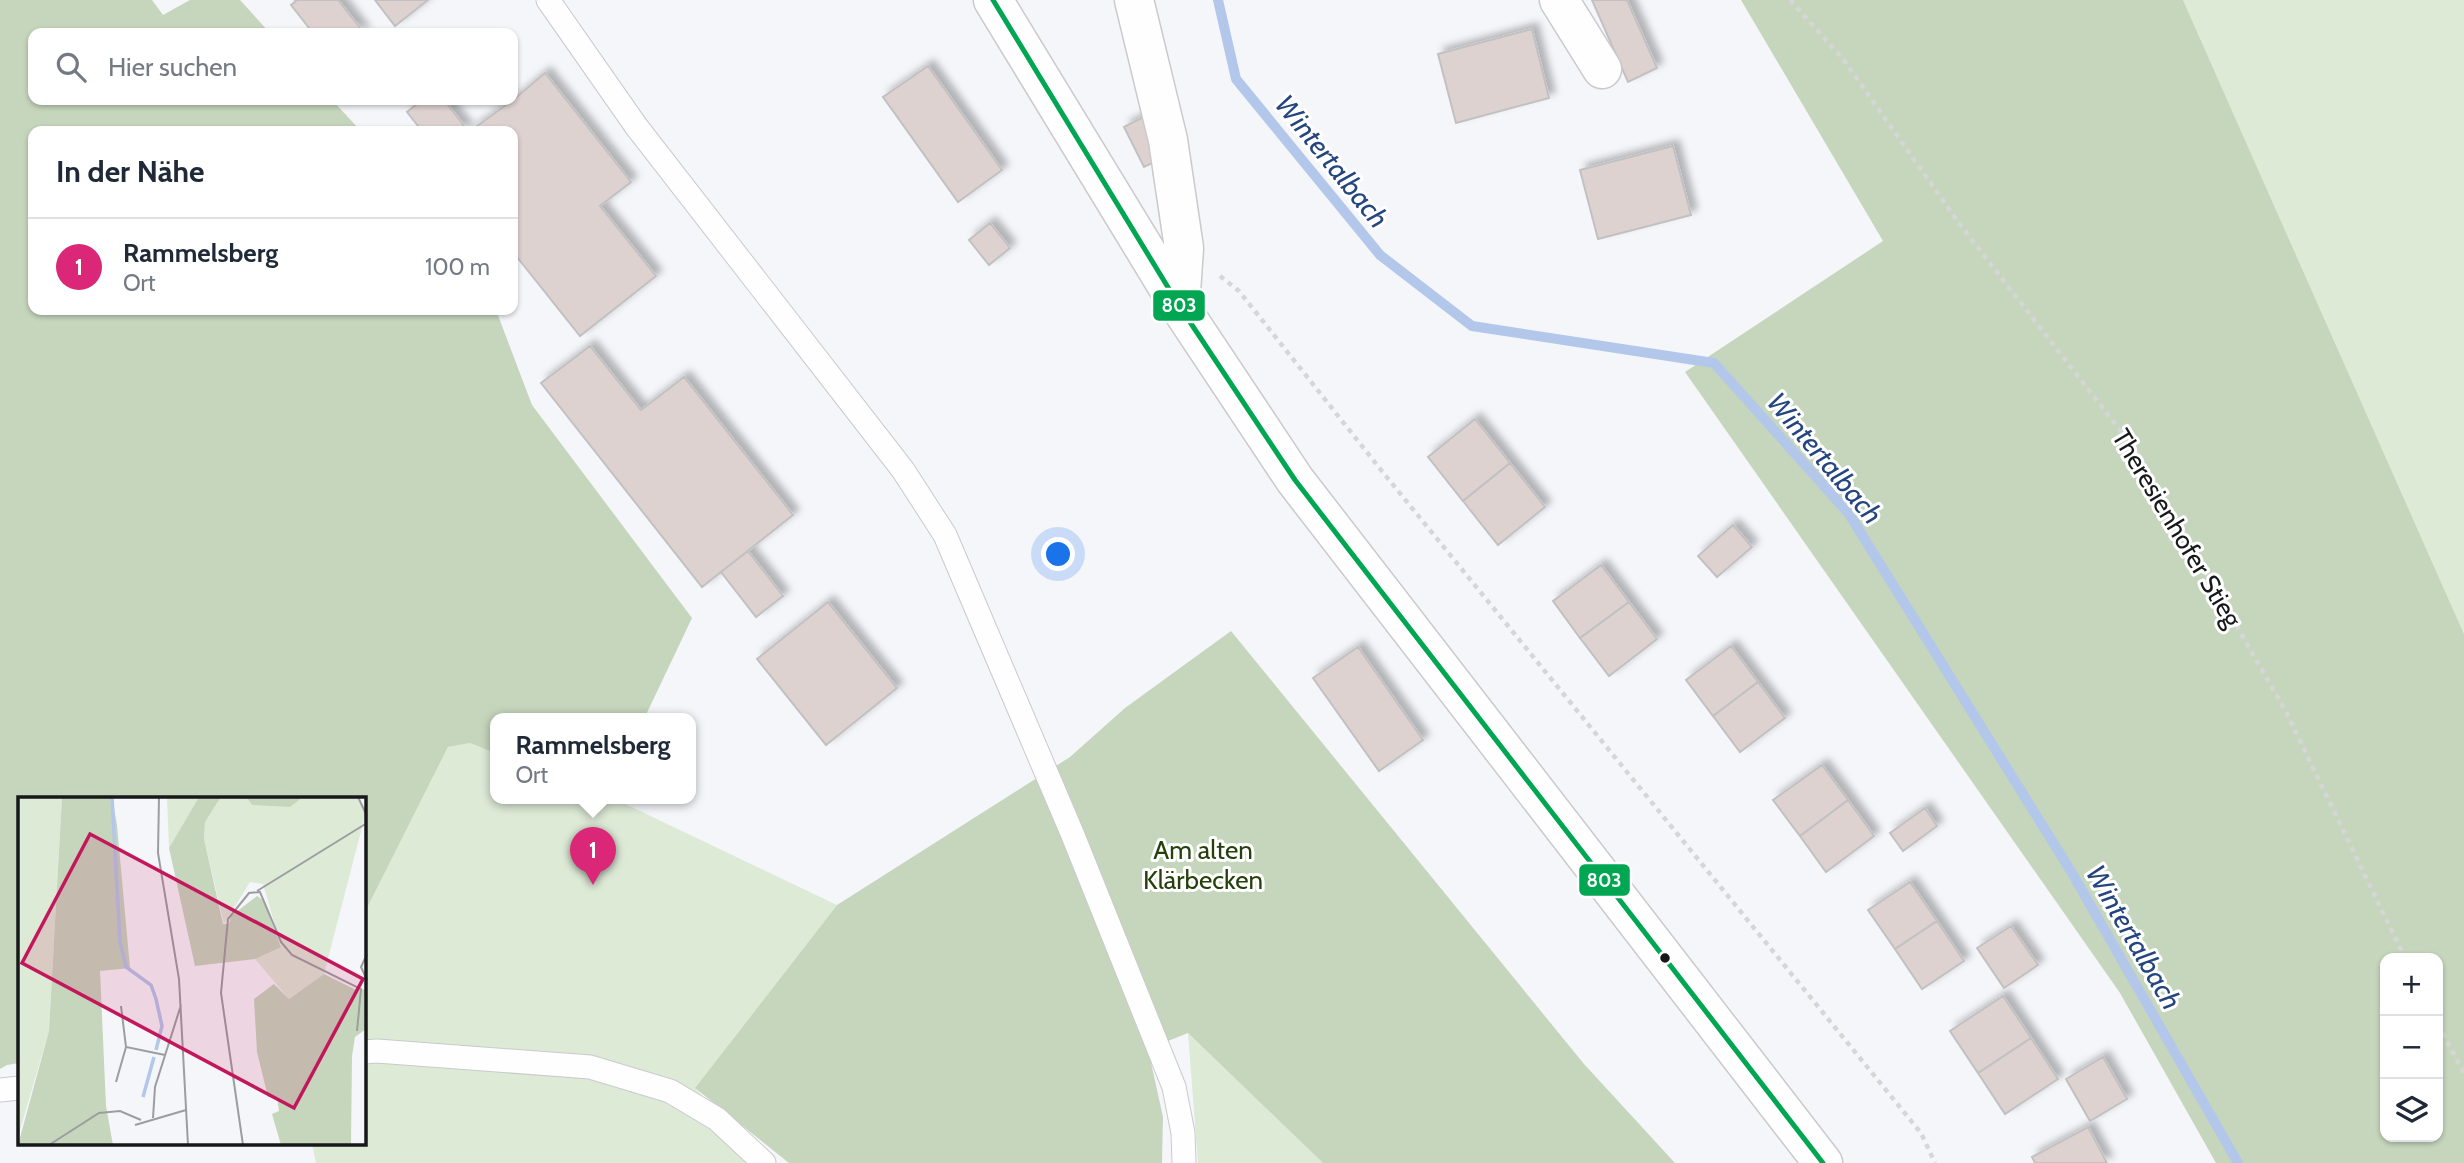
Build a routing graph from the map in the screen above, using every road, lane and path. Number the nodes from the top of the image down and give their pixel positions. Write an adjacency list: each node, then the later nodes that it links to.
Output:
1 (548, 0): 16 (lane)
2 (993, 0): 8 (street)
3 (1134, 0): 7 (street)
4 (1559, 0): 6 (street)
5 (1790, 0): 9 (path, Theresienhofer Stieg)
6 (1602, 69)
7 (1184, 248): 8 (street); 18 (path)
8 (1180, 307): 17 (street)
9 (2403, 953)
10 (2443, 1033): 12 (path)
11 (366, 1052): 15 (lane)
12 (2464, 1073)
13 (18, 1088): 14 (lane)
14 (0, 1090)
15 (764, 1163)
16 (1184, 1163)
17 (1824, 1163)
18 (1935, 1163)

